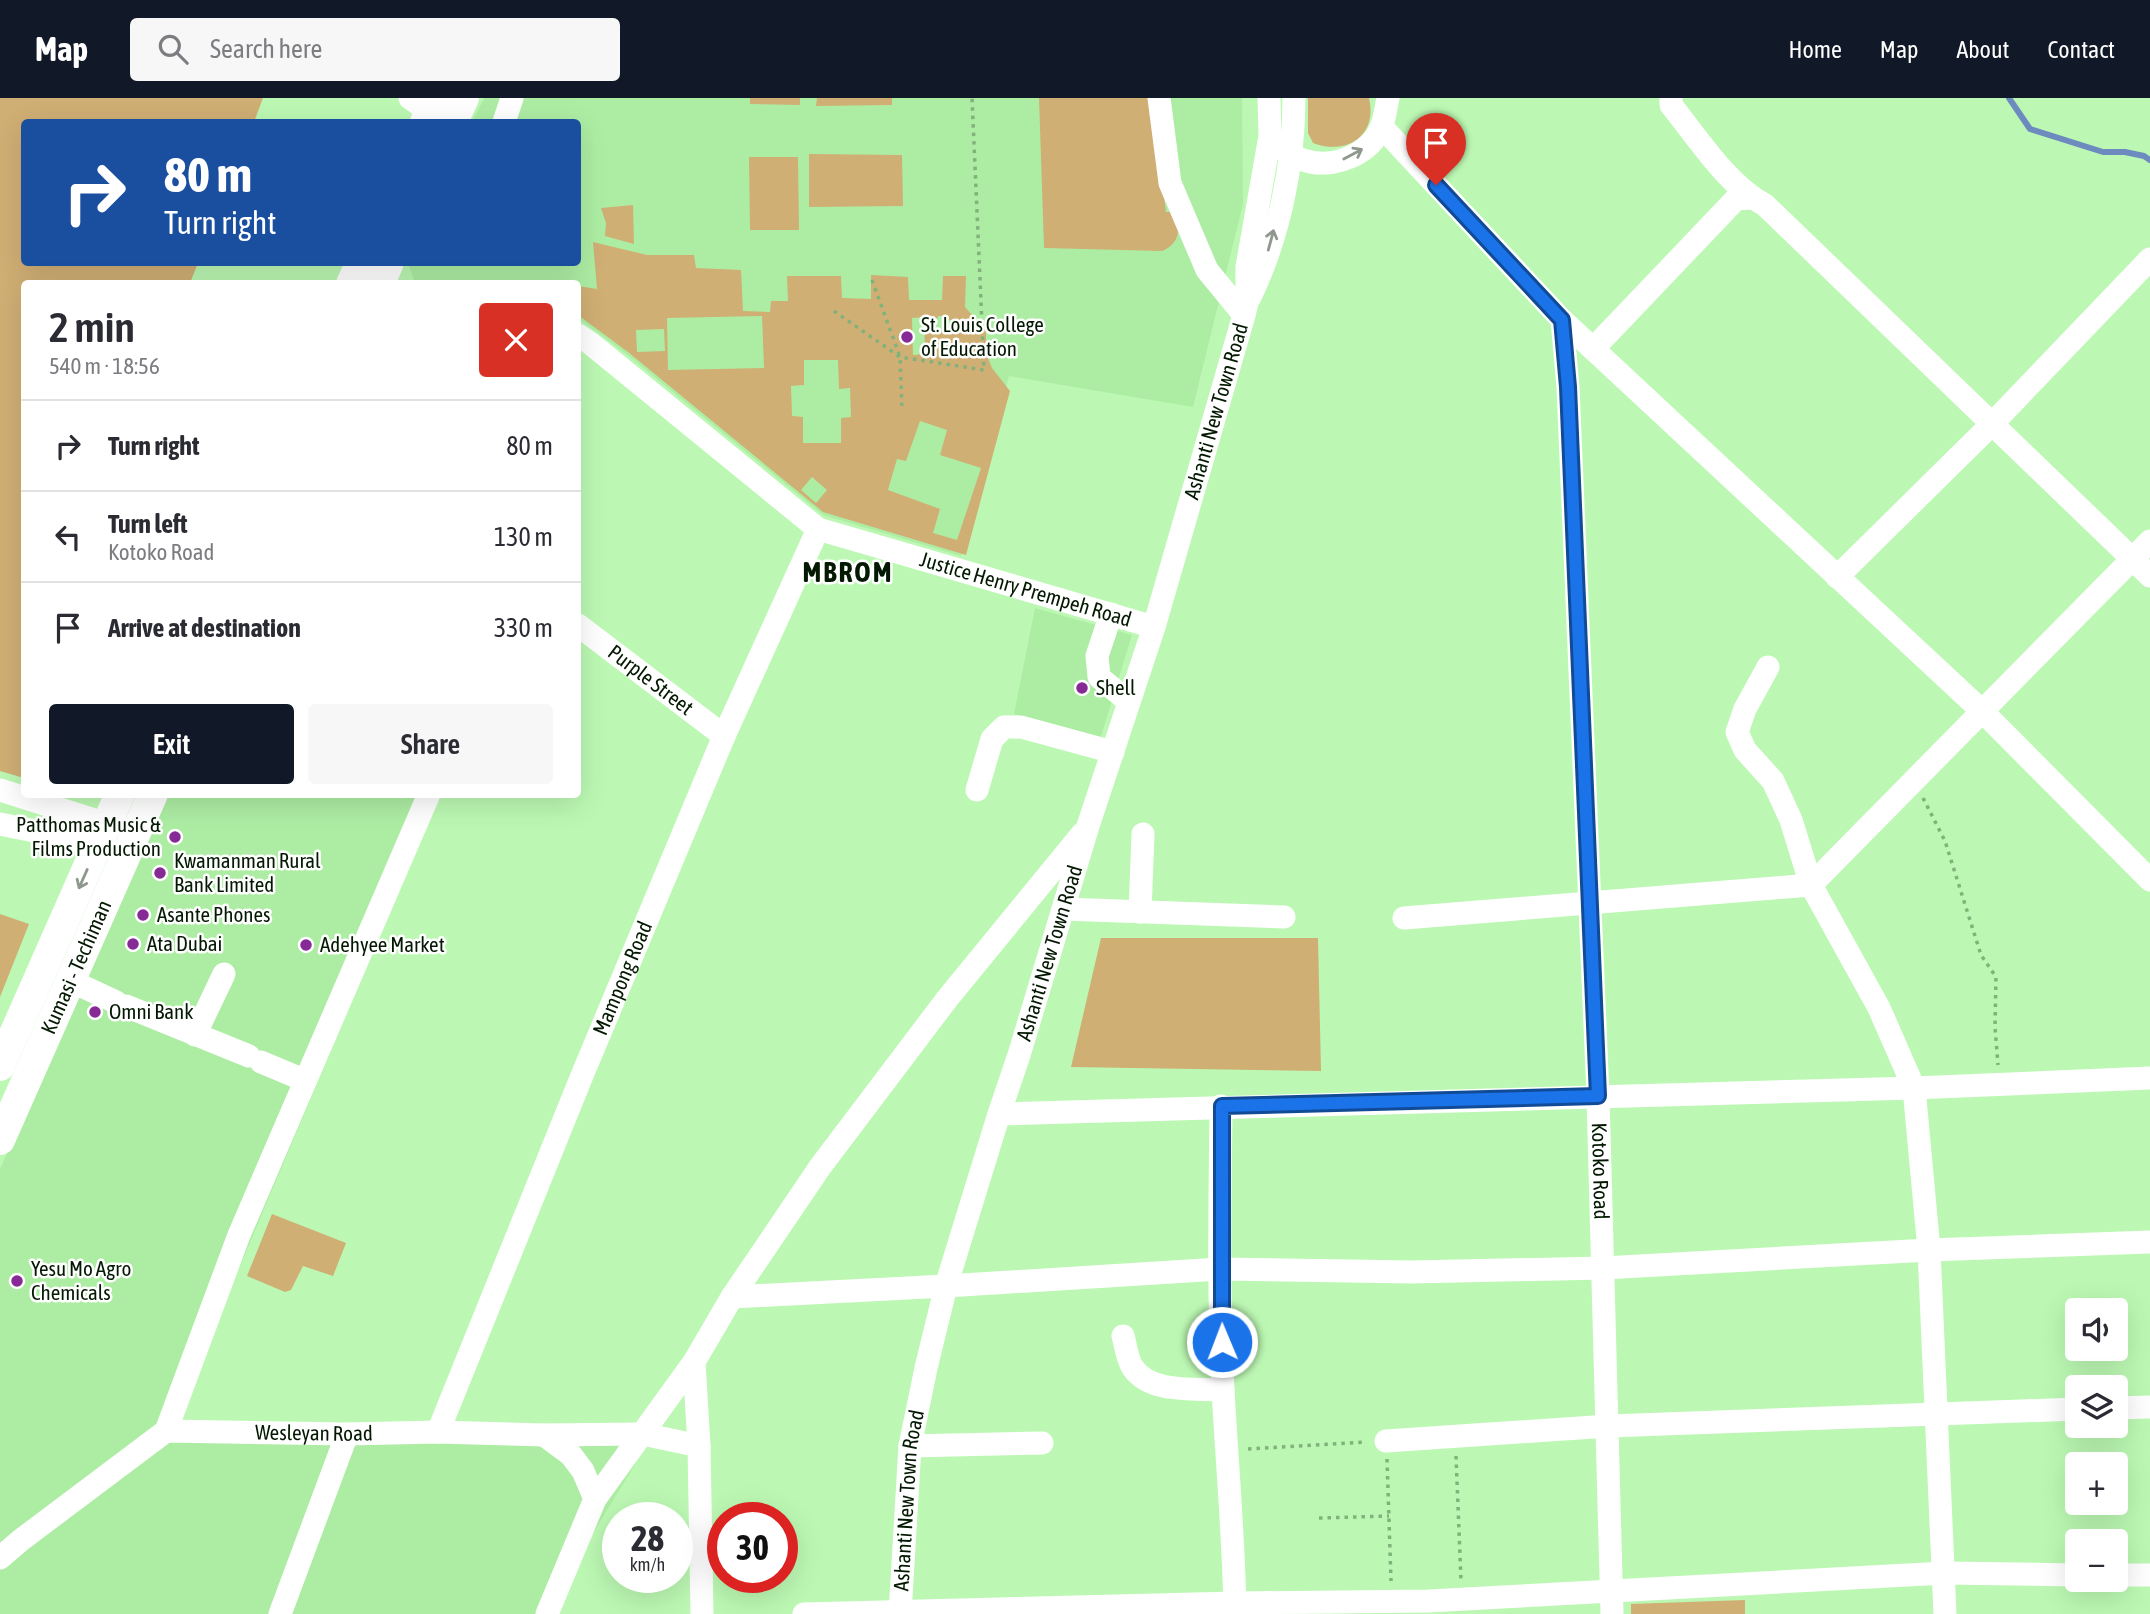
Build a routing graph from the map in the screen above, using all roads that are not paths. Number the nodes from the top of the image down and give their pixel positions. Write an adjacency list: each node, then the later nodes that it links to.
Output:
1 (464, 98): 8 (main road)
2 (512, 98): 9 (street)
3 (1159, 98): 19 (street)
4 (1269, 98): 11 (street, Ashanti New Town Road)
5 (1293, 98): 12 (street, Ashanti New Town Road)
6 (1388, 98): 10 (street)
7 (1671, 98): 14 (street)
8 (431, 111)
9 (505, 119)
10 (1382, 127): 13 (street, one-way to 10); 20 (street)
11 (1270, 136): 12 (street); 19 (street, Ashanti New Town Road)
12 (1290, 155): 13 (street); 15 (street, Ashanti New Town Road)
13 (1315, 163): 15 (street)
14 (1750, 198): 22 (street); 23 (street)
15 (1281, 202): 19 (street, Ashanti New Town Road, one-way to 15)
16 (2150, 259): 23 (street)
17 (380, 266): 18 (main road)
18 (363, 274)
19 (1246, 309): 31 (street, Ashanti New Town Road)
20 (1562, 320): 22 (street); 48 (street, Kotoko Road)
21 (581, 337): 24 (street)
22 (1593, 349): 28 (street)
23 (1991, 425): 26 (street); 28 (street)
24 (818, 529): 29 (street, Justice Henry Prempeh Road); 35 (street, Mampong Road)
25 (2150, 541): 26 (street)
26 (2132, 559): 27 (street); 34 (street)
27 (2150, 576)
28 (1837, 577): 34 (street)
29 (1111, 614): 31 (street, Justice Henry Prempeh Road); 33 (street)
30 (581, 627): 35 (street, Purple Street)
31 (1154, 627): 33 (street, Ashanti New Town Road)
32 (1768, 667): 47 (street)
33 (1129, 702): 36 (street, Ashanti New Town Road)
34 (1982, 711): 46 (street); 47 (street)
35 (724, 736): 80 (street, Mampong Road)
36 (1113, 752): 38 (street); 43 (street, Ashanti New Town Road)
37 (0, 790): 44 (street)
38 (977, 790)
39 (118, 798): 44 (main road, Kumasi - Techiman)
40 (151, 798): 54 (main road, Kumasi - Techiman)
41 (427, 798): 59 (street)
42 (0, 824): 44 (street)
43 (1088, 826): 49 (street, Ashanti New Town Road); 70 (street)
44 (103, 834): 56 (main road, Kumasi - Techiman, one-way to 56)
45 (1143, 834): 50 (street)
46 (2150, 880)
47 (1811, 884): 48 (street); 60 (street)
48 (1590, 904): 52 (street); 61 (street, Kotoko Road)
49 (1063, 909): 50 (street); 63 (street, Ashanti New Town Road)
50 (1140, 912): 51 (street)
51 (1284, 917)
52 (1404, 918)
53 (224, 974): 55 (street)
54 (71, 981): 55 (street); 57 (main road, Kumasi - Techiman)
55 (195, 1035): 59 (street)
56 (4, 1057): 57 (main road)
57 (34, 1062): 64 (main road, Kumasi - Techiman)
58 (2150, 1078): 60 (street)
59 (304, 1080): 79 (street)
60 (1914, 1088): 61 (street); 66 (street)
61 (1598, 1096): 62 (street); 67 (street, Kotoko Road)
62 (1222, 1106): 63 (street); 68 (street)
63 (999, 1114): 69 (street, Ashanti New Town Road)
64 (0, 1140)
65 (2150, 1242): 66 (street)
66 (1929, 1250): 67 (street); 77 (street)
67 (1603, 1268): 68 (street); 78 (street, Kotoko Road)
68 (1220, 1269): 69 (street); 73 (street)
69 (946, 1286): 70 (street); 87 (street, Ashanti New Town Road)
70 (732, 1297): 72 (street)
71 (1124, 1336): 73 (street)
72 (694, 1362): 81 (street); 86 (street)
73 (1223, 1390): 96 (street)
74 (2150, 1406): 75 (street)
75 (2128, 1407)
76 (2065, 1409): 77 (street)
77 (1937, 1414): 78 (street); 91 (street)
78 (1609, 1426): 84 (street); 95 (street, Kotoko Road)
79 (166, 1431): 82 (street, Wesleyan Road); 89 (street)
80 (438, 1432): 82 (street, Wesleyan Road); 83 (street, Wesleyan Road)
81 (643, 1433): 83 (street, Wesleyan Road); 86 (street, Wesleyan Road); 88 (street)
82 (347, 1434): 100 (street)
83 (544, 1435): 88 (street)
84 (1386, 1441)
85 (1042, 1443): 87 (street)
86 (699, 1446): 102 (street)
87 (911, 1446): 99 (street, Ashanti New Town Road)
88 (595, 1499): 101 (street)
89 (10, 1538): 90 (street)
90 (0, 1558)
91 (1945, 1573): 92 (street); 95 (street); 104 (street)
92 (2065, 1574)
93 (2128, 1575): 94 (street)
94 (2150, 1575)
95 (1612, 1603): 97 (street)
96 (1235, 1608): 97 (street); 98 (street)
97 (1429, 1608)
98 (1074, 1610): 99 (street)
99 (900, 1612): 103 (street)
100 (280, 1614)
101 (547, 1614)
102 (702, 1614)
103 (804, 1614)
104 (1945, 1614)

